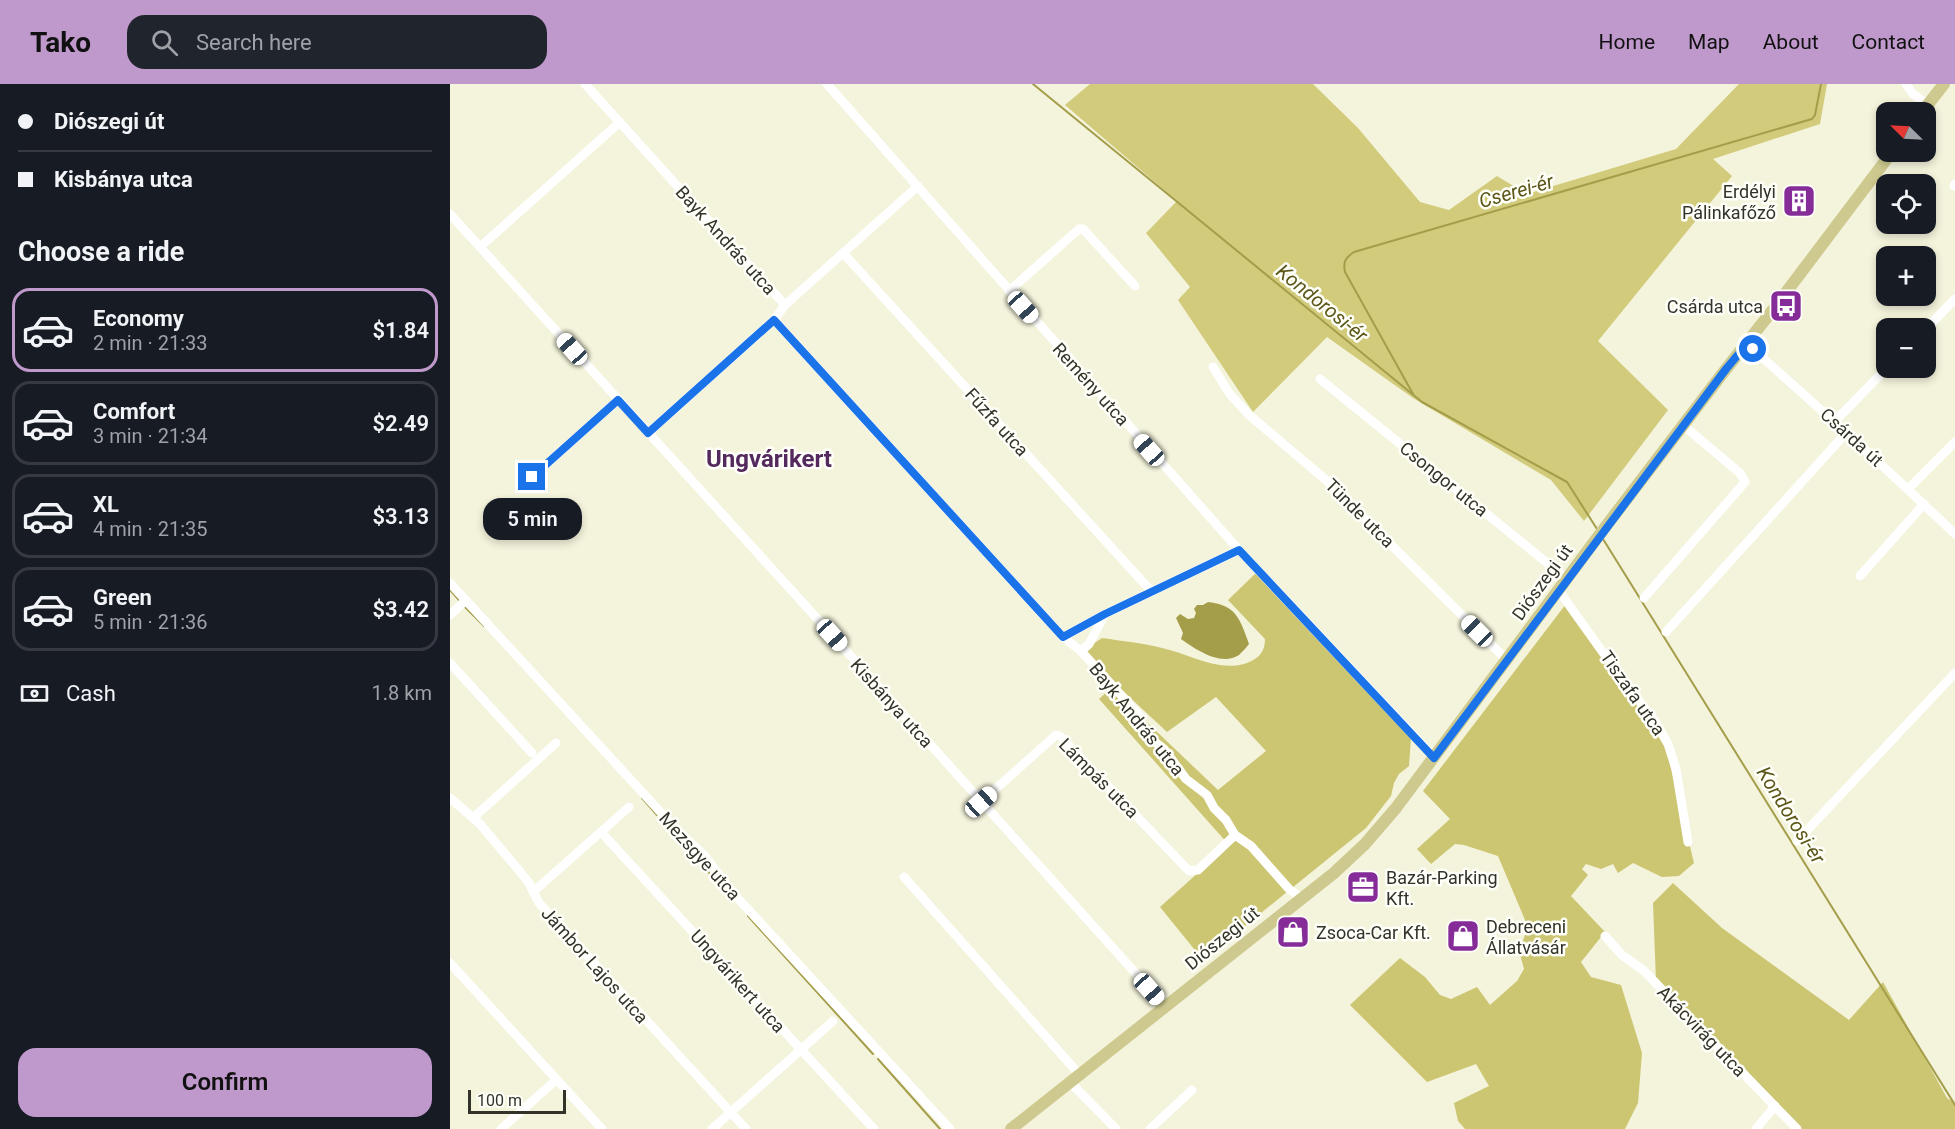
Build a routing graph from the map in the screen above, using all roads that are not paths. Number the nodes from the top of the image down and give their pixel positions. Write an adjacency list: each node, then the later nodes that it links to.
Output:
1 (585, 84): 7 (street, Bayk András utca)
2 (826, 84): 9 (street, Remény utca)
3 (1906, 84): 5 (street)
4 (1944, 84): 6 (main road)
5 (1919, 102)
6 (1930, 102)
7 (620, 122): 11 (street); 16 (street, Bayk András utca)
8 (1884, 162): 19 (main road, Diószegi út)
9 (918, 186): 12 (street); 14 (street, Remény utca)
10 (450, 214): 11 (street, Kisbánya utca)
11 (480, 247): 23 (street, Kisbánya utca)
12 (843, 253): 16 (street); 38 (street, Fűzfa utca)
13 (1135, 286): 14 (street)
14 (1009, 291): 33 (street, Remény utca)
15 (1955, 299): 17 (street)
16 (785, 305): 18 (street, Bayk András utca)
17 (1936, 319)
18 (774, 320): 27 (street); 44 (street, Bayk András utca)
19 (1747, 344): 24 (street, Csárda út); 25 (main road, Diószegi út)
20 (1213, 367): 46 (street, Tünde utca)
21 (1877, 378): 24 (street)
22 (1320, 380): 35 (street, Csongor utca)
23 (618, 400): 27 (street, Kisbánya utca); 29 (street)
24 (1835, 421): 26 (street, Csárda út)
25 (1684, 426): 35 (main road, Diószegi út); 39 (street)
26 (1847, 432): 30 (street, Csárda út); 43 (street)
27 (648, 433): 53 (street, Kisbánya utca)
28 (1955, 442): 30 (street)
29 (532, 477)
30 (1909, 489): 31 (street, Csárda út)
31 (1924, 504): 32 (street, Csárda út); 34 (street)
32 (1955, 534)
33 (1239, 550): 38 (street); 51 (street, Remény utca)
34 (1860, 576)
35 (1567, 579): 37 (main road, Diószegi út)
36 (450, 583): 40 (street, Mezsgye utca)
37 (1559, 591): 46 (main road, Diószegi út); 59 (street, Tiszafa utca)
38 (1152, 592): 41 (street)
39 (1644, 598)
40 (466, 600): 42 (street); 78 (street, Mezsgye utca)
41 (1105, 614): 44 (street); 45 (street)
42 (450, 615)
43 (1666, 632)
44 (1063, 637): 45 (street, Bayk András utca)
45 (1080, 651): 57 (street, Bayk András utca)
46 (1507, 660): 51 (main road, Diószegi út)
47 (450, 663): 50 (street)
48 (1955, 673): 58 (street)
49 (556, 743): 55 (street)
50 (532, 753)
51 (1434, 758): 62 (main road, Diószegi út)
52 (450, 798): 55 (street, Jámbor Lajos utca)
53 (981, 802): 57 (street, Lámpás utca); 65 (street, Kisbánya utca)
54 (629, 807): 56 (street)
55 (473, 818): 61 (street, Jámbor Lajos utca)
56 (602, 832): 61 (street); 67 (street, Ungvárikert utca)
57 (1235, 835): 62 (street, Bayk András utca)
58 (1797, 841)
59 (1688, 842)
60 (904, 878): 68 (street)
61 (533, 892): 72 (street, Jámbor Lajos utca)
62 (1300, 898): 65 (main road, Diószegi út)
63 (1605, 936): 71 (street, Akácvirág utca)
64 (450, 963): 69 (street)
65 (1165, 1006): 68 (main road, Diószegi út)
66 (833, 1021): 67 (street)
67 (801, 1049): 72 (street); 77 (street, Ungvárikert utca)
68 (1075, 1078): 79 (main road, Diószegi út); 80 (street)
69 (556, 1080): 73 (street); 74 (street)
70 (1192, 1090): 81 (street)
71 (1775, 1106): 82 (street); 83 (street, Akácvirág utca)
72 (730, 1113): 75 (street); 76 (street, Jámbor Lajos utca)
73 (501, 1129)
74 (602, 1129)
75 (712, 1129)
76 (746, 1129)
77 (874, 1129)
78 (950, 1129)
79 (1011, 1129)
80 (1116, 1129)
81 (1150, 1129)
82 (1756, 1129)
83 (1797, 1129)

